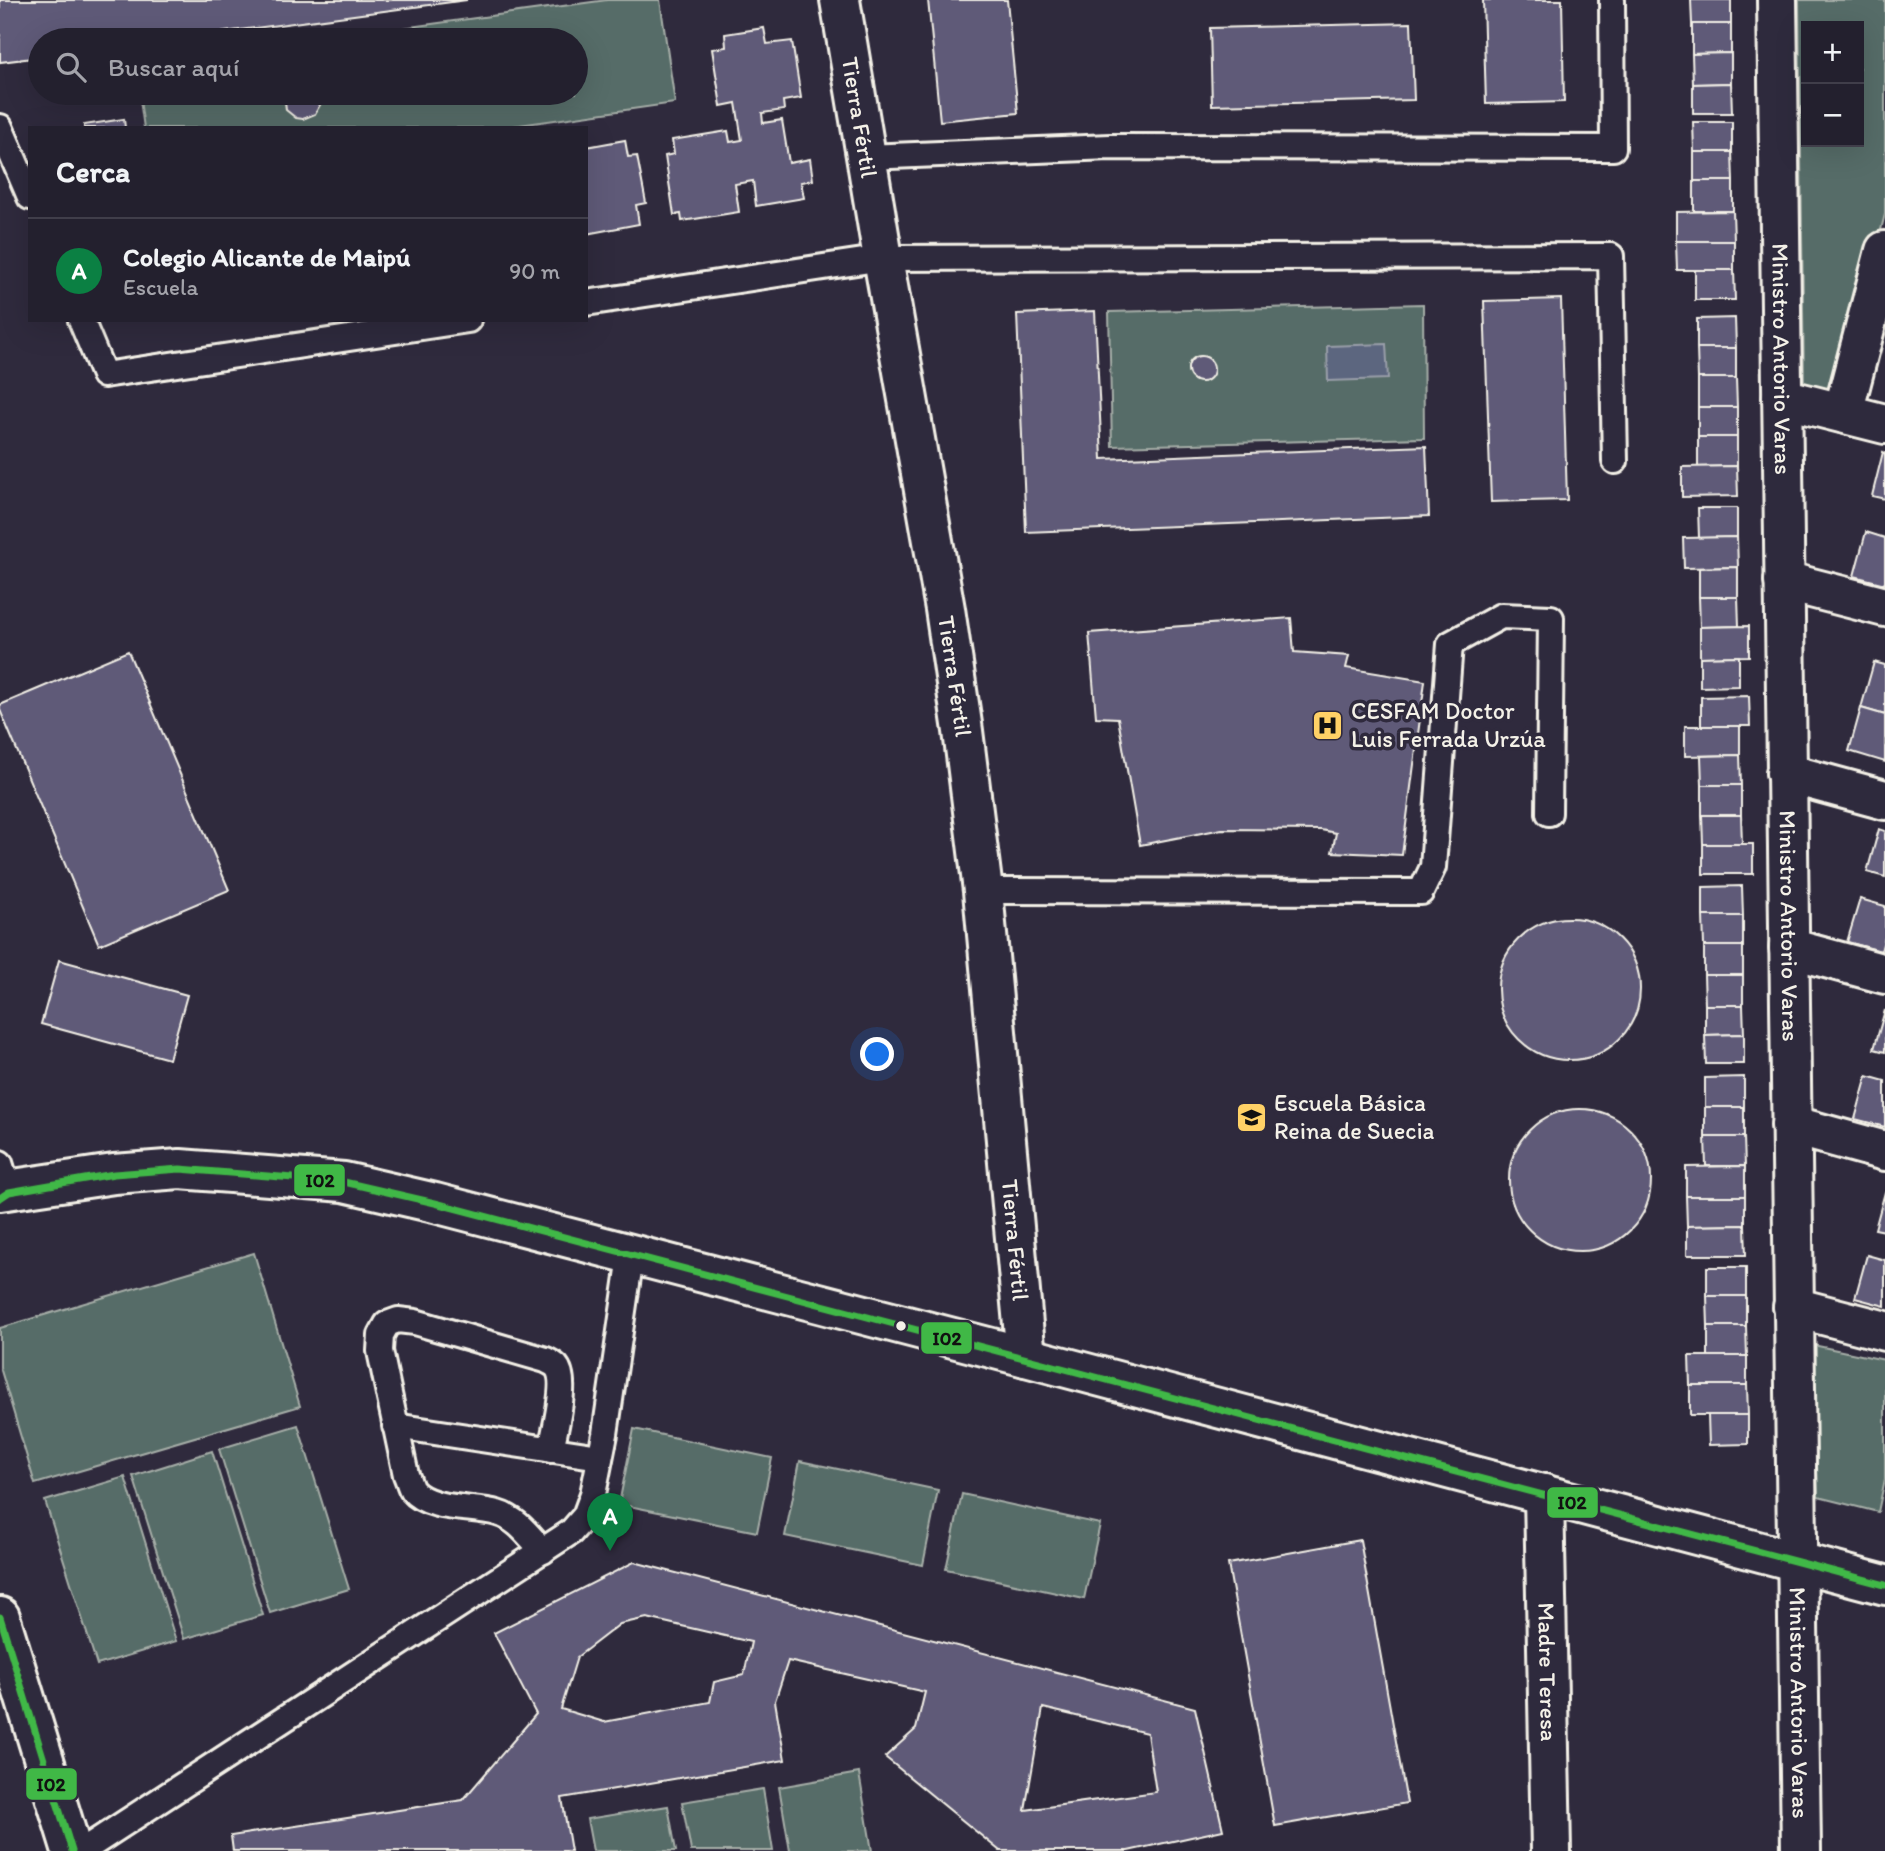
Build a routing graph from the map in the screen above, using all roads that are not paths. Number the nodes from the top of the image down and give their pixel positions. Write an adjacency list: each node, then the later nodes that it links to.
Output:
1 (840, 0): 5 (street, Tierra Fértil)
2 (1612, 0): 5 (lane)
3 (1777, 0): 12 (street, Ministro Antorio Varas)
4 (0, 127): 6 (lane)
5 (866, 157): 8 (street, Tierra Fértil)
6 (28, 192)
7 (1885, 251): 13 (street)
8 (883, 258): 9 (lane); 15 (lane); 21 (street, Tierra Fértil)
9 (588, 303)
10 (82, 322): 11 (lane)
11 (455, 322)
12 (1782, 398): 13 (street); 16 (street, Ministro Antorio Varas)
13 (1843, 413): 14 (street)
14 (1885, 424)
15 (1615, 460)
16 (1784, 581): 17 (street); 18 (street, Ministro Antorio Varas)
17 (1885, 607)
18 (1786, 773): 19 (street); 22 (street, Ministro Antorio Varas)
19 (1885, 800)
20 (1549, 813): 21 (lane)
21 (983, 891): 30 (street, Tierra Fértil)
22 (1789, 948): 23 (street); 24 (street, Ministro Antorio Varas)
23 (1885, 974)
24 (1791, 1125): 25 (street); 28 (street, Ministro Antorio Varas)
25 (1885, 1151)
26 (2, 1186): 27 (street)
27 (631, 1256): 30 (street); 33 (lane)
28 (1793, 1307): 29 (street); 36 (street, Ministro Antorio Varas)
29 (1885, 1331)
30 (1026, 1357): 34 (street)
31 (395, 1426): 32 (lane); 32 (lane); 35 (lane)
32 (551, 1450): 33 (lane)
33 (600, 1457): 35 (lane)
34 (1544, 1494): 36 (street); 41 (street, Madre Teresa)
35 (543, 1551): 40 (lane)
36 (1797, 1562): 37 (street); 42 (street, Ministro Antorio Varas)
37 (1885, 1585)
38 (0, 1617): 39 (street)
39 (72, 1851)
40 (82, 1851)
41 (1551, 1851)
42 (1801, 1851)

